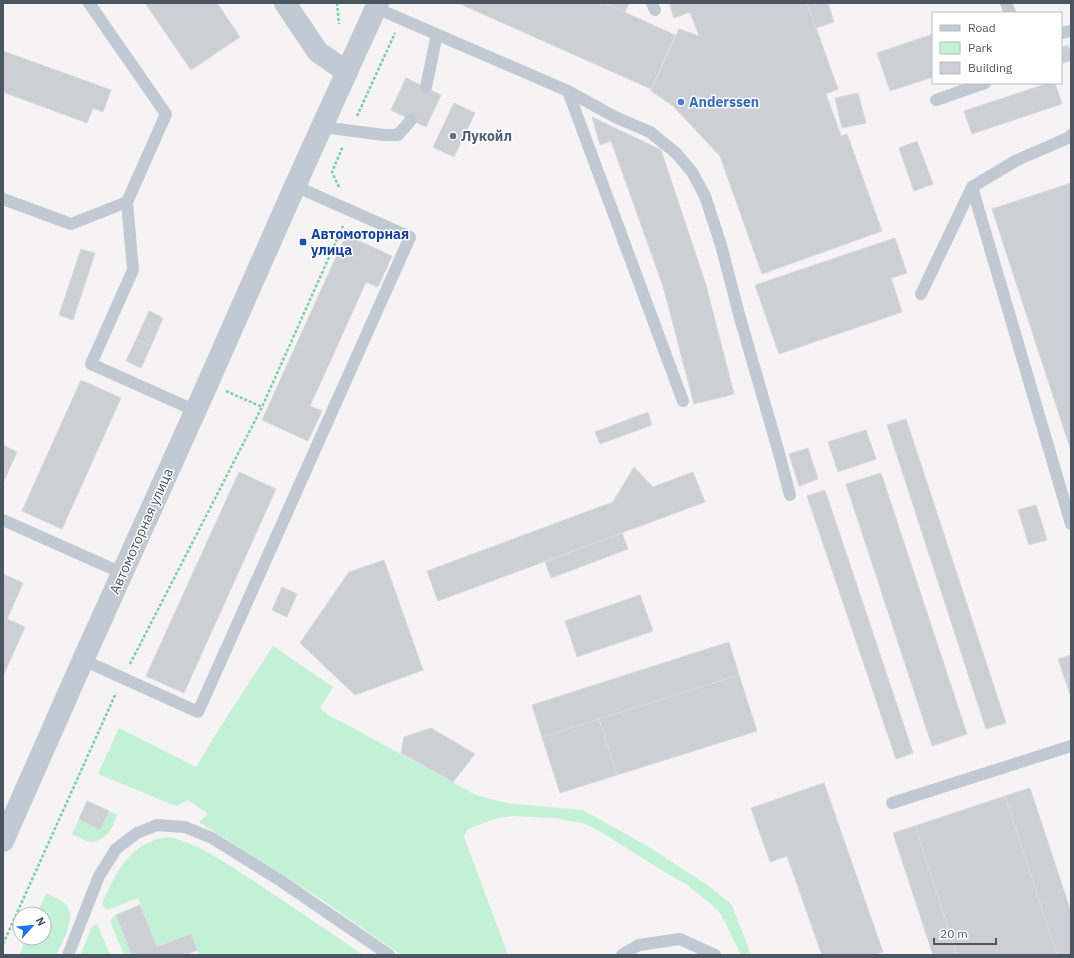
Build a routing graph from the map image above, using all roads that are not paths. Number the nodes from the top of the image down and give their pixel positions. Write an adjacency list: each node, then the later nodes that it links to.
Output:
1 (89, 3): 16 (lane)
2 (285, 3): 5 (street)
3 (377, 6): 4 (lane); 5 (street, Автомоторная улица)
4 (436, 34): 7 (lane); 8 (lane)
5 (347, 72): 11 (street, Автомоторная улица)
6 (982, 84): 9 (lane)
7 (426, 87)
8 (568, 91): 18 (lane); 20 (lane)
9 (936, 100)
10 (411, 120): 11 (lane)
11 (322, 127): 13 (street, Автомоторная улица)
12 (1071, 135): 14 (lane)
13 (295, 186): 19 (street, Автомоторная улица); 24 (lane)
14 (972, 187): 17 (lane); 22 (lane)
15 (3, 199): 16 (lane)
16 (127, 202): 19 (lane)
17 (921, 294)
18 (683, 401)
19 (196, 411): 23 (street, Автомоторная улица)
20 (790, 495)
21 (3, 520): 23 (lane)
22 (1071, 524)
23 (122, 573): 24 (street, Автомоторная улица)
24 (83, 660): 27 (street, Автомоторная улица)
25 (1071, 746): 26 (lane)
26 (892, 803)
27 (3, 841)
28 (68, 955): 29 (lane)
29 (390, 955)
30 (622, 955): 31 (lane)
31 (715, 955)

